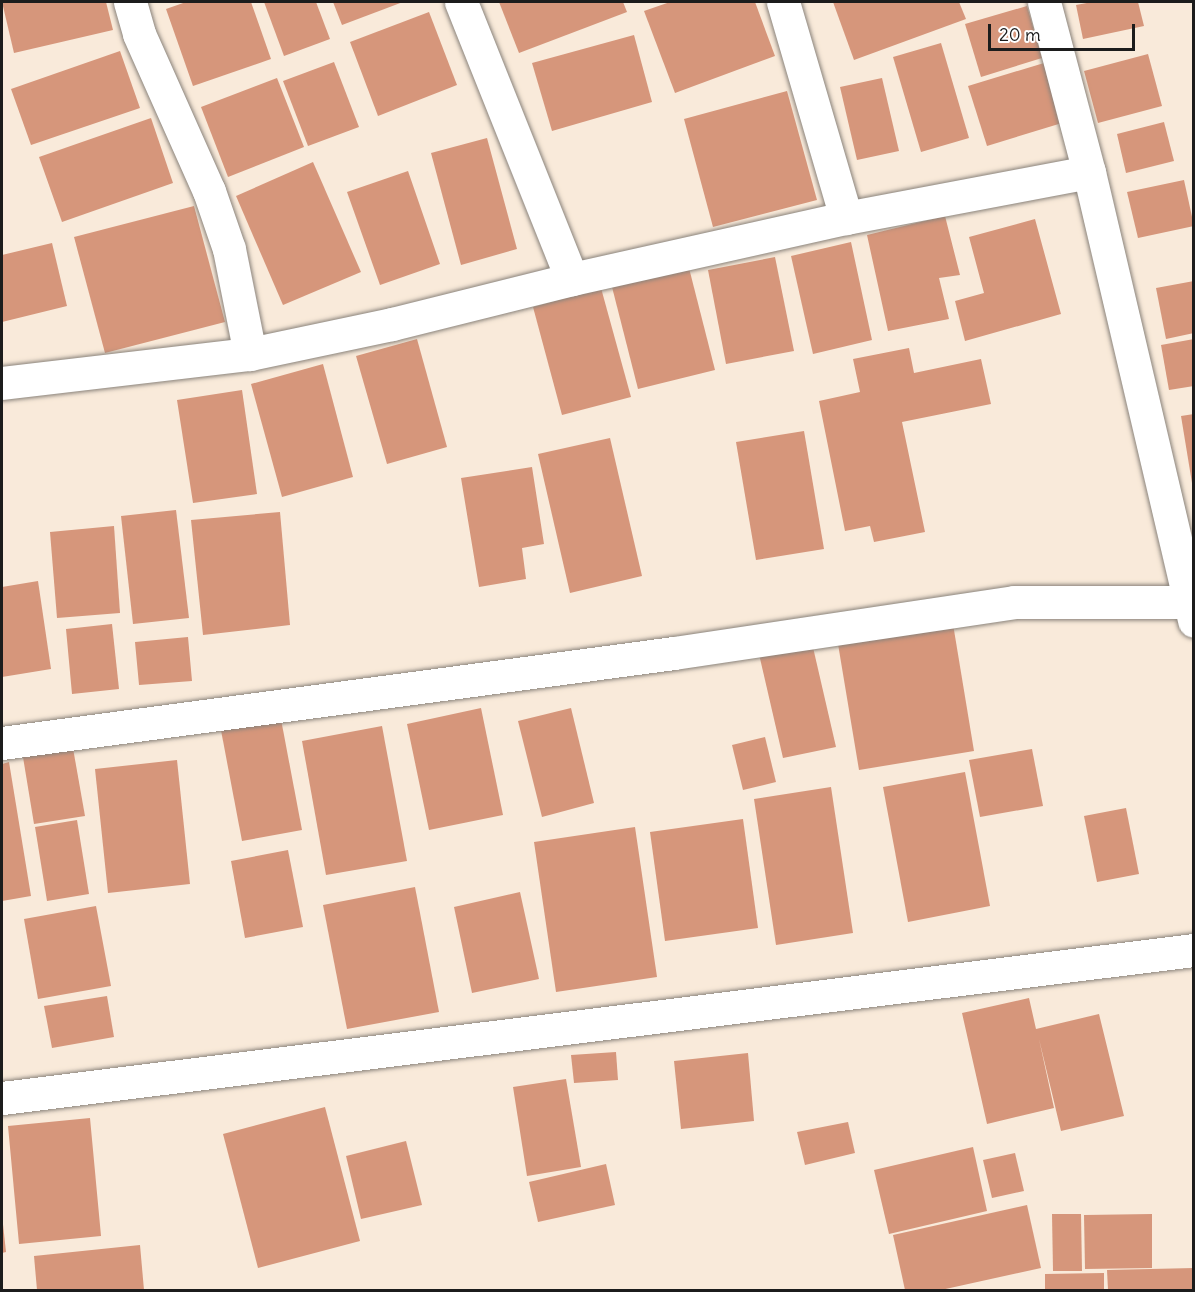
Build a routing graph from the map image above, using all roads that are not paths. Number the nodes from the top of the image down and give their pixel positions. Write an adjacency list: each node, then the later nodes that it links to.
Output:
1 (130, 2): 8 (street)
2 (461, 2): 7 (street)
3 (783, 2): 6 (street)
4 (1044, 2): 5 (street)
5 (1089, 171): 6 (street); 10 (street)
6 (846, 218): 7 (street)
7 (572, 279): 8 (street)
8 (250, 354): 9 (street)
9 (2, 383)
10 (1191, 611): 11 (street)
11 (2, 744)
12 (1194, 950): 13 (street)
13 (2, 1098)

